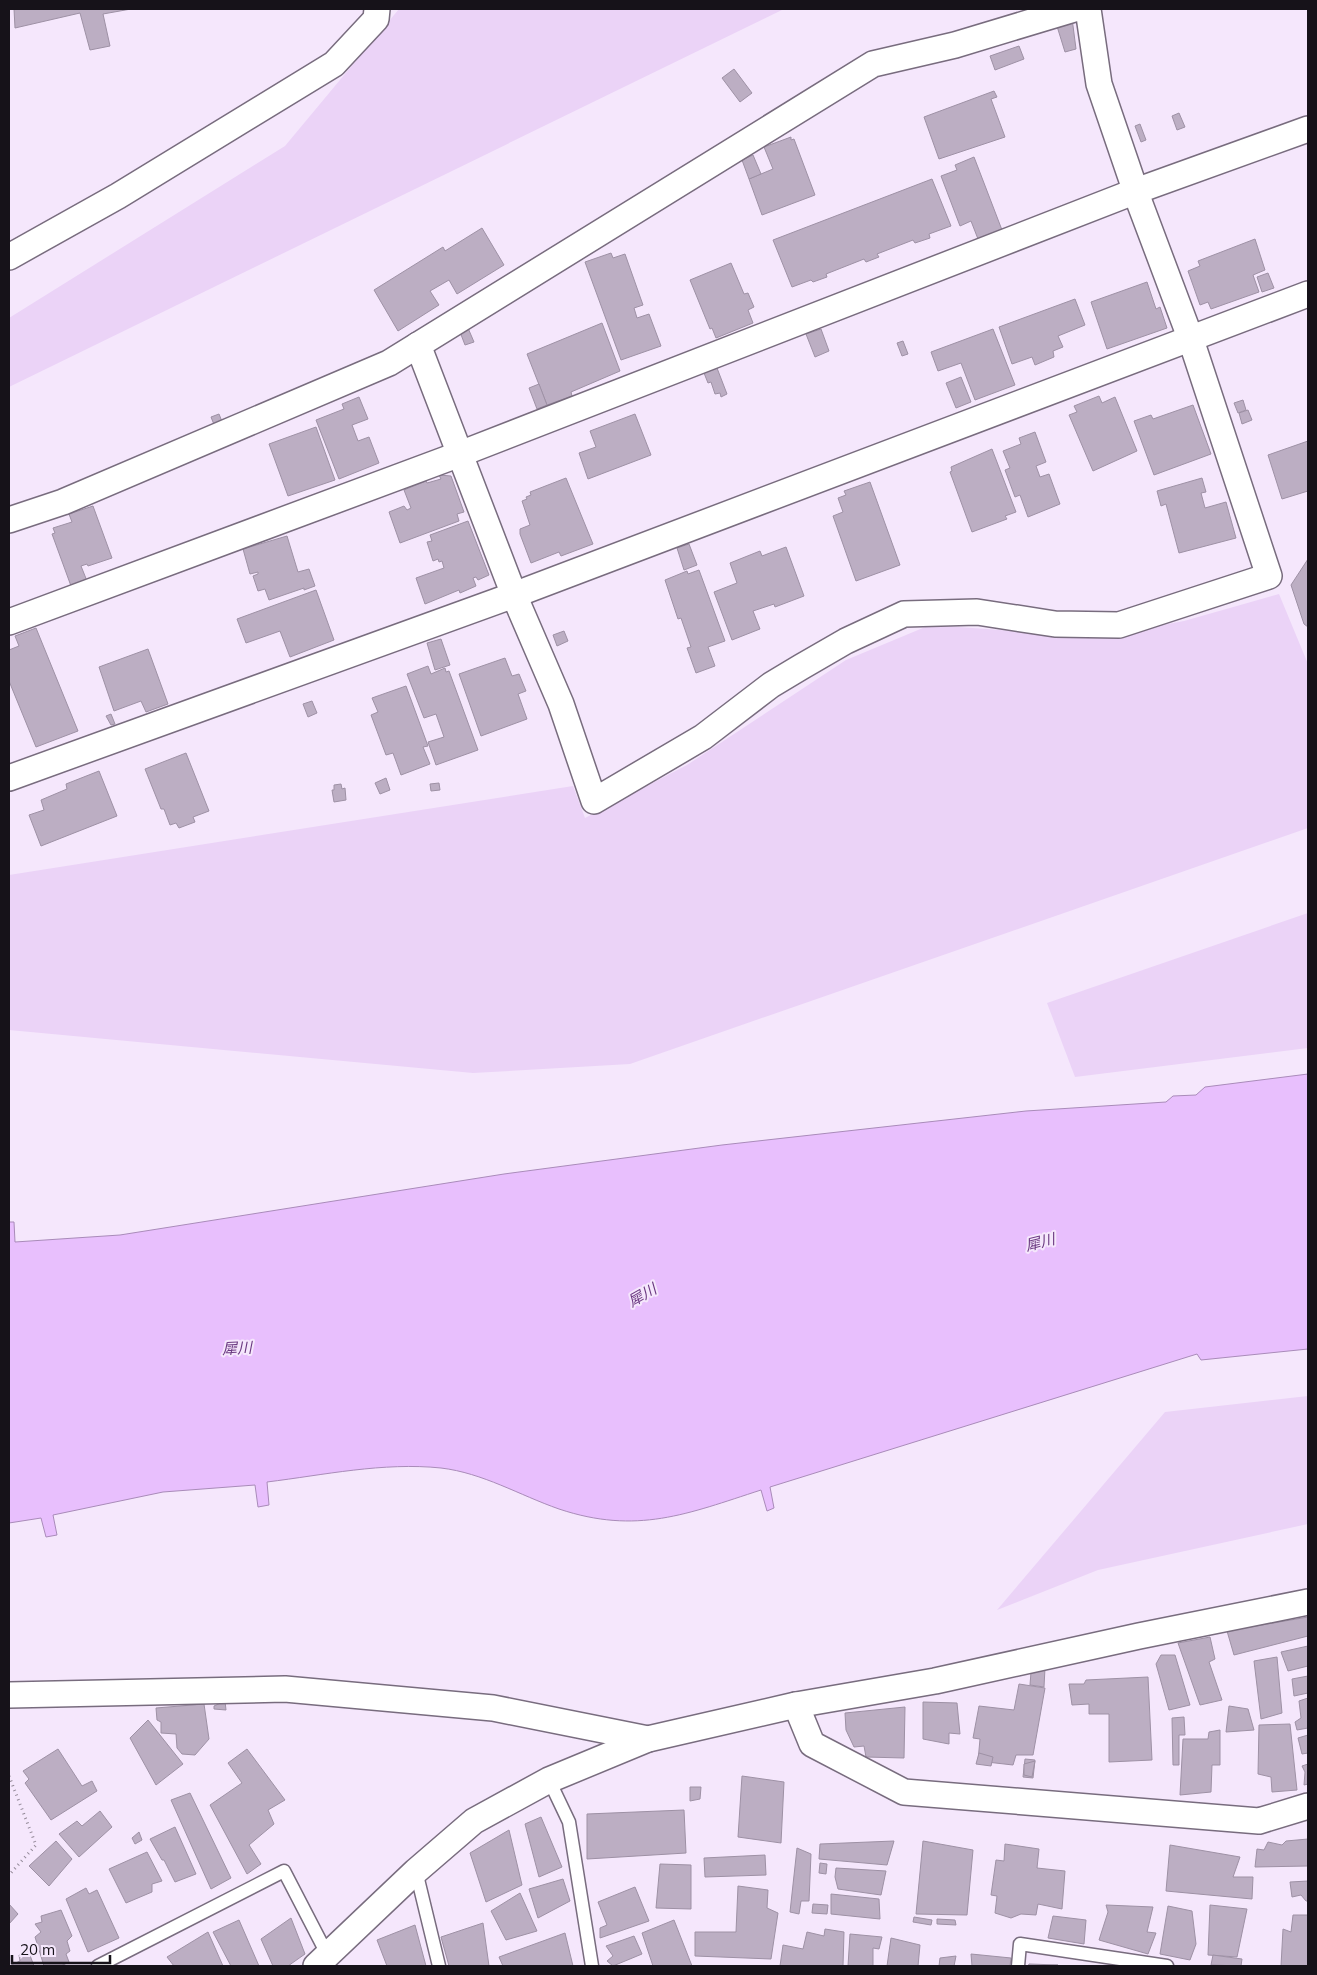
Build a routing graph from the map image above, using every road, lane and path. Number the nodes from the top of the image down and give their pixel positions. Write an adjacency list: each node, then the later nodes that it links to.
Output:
1 (378, 9): 6 (street)
2 (1074, 9): 9 (street)
3 (1088, 9): 5 (street)
4 (1308, 129): 5 (street)
5 (1136, 191): 8 (street); 10 (street)
6 (9, 257)
7 (1308, 294): 8 (street)
8 (1190, 337): 12 (street); 12 (street)
9 (418, 345): 10 (street); 11 (street)
10 (460, 454): 12 (street); 13 (street)
11 (9, 520)
12 (514, 595): 14 (street)
13 (9, 622)
14 (9, 778)
15 (1308, 1602): 17 (street)
16 (9, 1694): 18 (street)
17 (796, 1705): 18 (street); 21 (street)
18 (648, 1739): 20 (street)
19 (9, 1776): 23 (path)
20 (549, 1780): 22 (street); 27 (lane)
21 (1308, 1806)
22 (416, 1872): 24 (street); 26 (lane)
23 (9, 1875)
24 (321, 1960): 25 (lane)
25 (98, 1966)
26 (439, 1966)
27 (592, 1966)
28 (1018, 1966): 29 (lane)
29 (1167, 1966)

